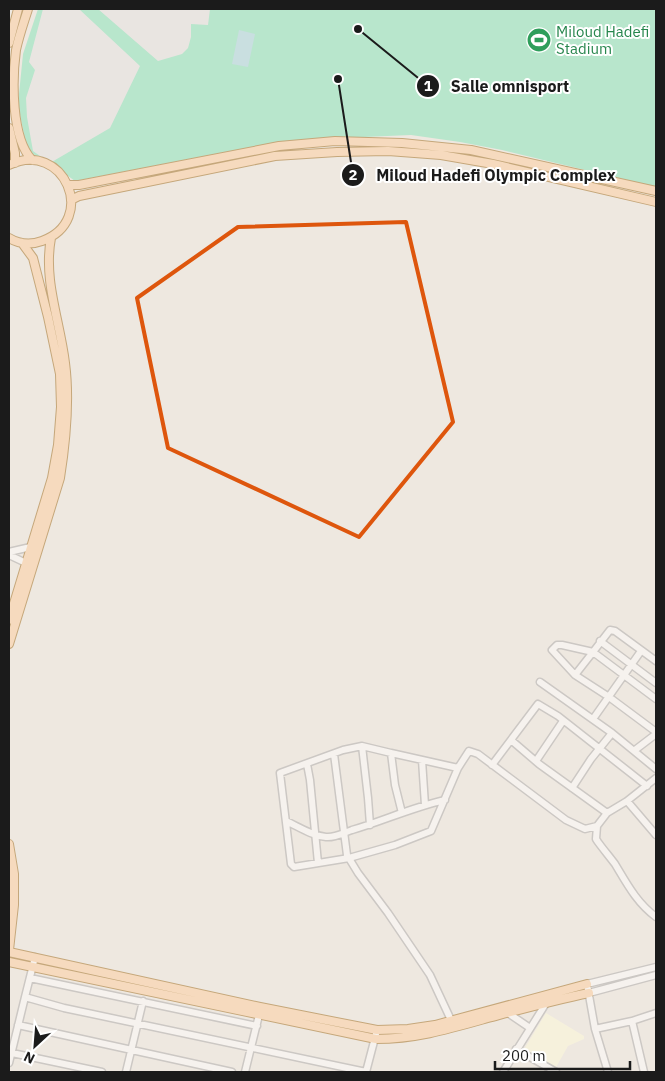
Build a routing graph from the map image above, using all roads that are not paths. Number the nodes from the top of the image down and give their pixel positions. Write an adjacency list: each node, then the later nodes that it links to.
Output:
1 (18, 9): 3 (main road)
2 (28, 9): 6 (main road)
3 (9, 43)
4 (9, 128): 7 (main road)
5 (388, 147): 8 (main road); 9 (main road); 10 (main road); 11 (main road)
6 (32, 160): 7 (main road); 8 (main road)
7 (12, 164)
8 (68, 185): 10 (main road)
9 (656, 191)
10 (71, 200): 13 (main road)
11 (656, 202)
12 (9, 238): 14 (main road)
13 (51, 238): 14 (main road); 15 (main road)
14 (22, 243): 15 (main road)
15 (35, 546): 16 (street); 17 (main road)
16 (9, 553): 17 (street)
17 (30, 563): 18 (main road); 20 (main road)
18 (9, 620)
19 (600, 641): 21 (street); 22 (street); 24 (street)
20 (9, 644)
21 (641, 651): 23 (street); 24 (street)
22 (592, 652): 25 (street); 26 (street); 26 (street)
23 (656, 661)
24 (631, 665): 25 (street); 28 (street)
25 (625, 674): 29 (street); 30 (street)
26 (575, 675): 29 (street)
27 (540, 682): 31 (street)
28 (656, 683)
29 (609, 697): 31 (street); 34 (street)
30 (656, 699)
31 (593, 719): 33 (street)
32 (563, 721): 35 (street); 37 (street); 42 (street)
33 (612, 733): 37 (street); 38 (street)
34 (656, 733): 38 (street)
35 (511, 740): 42 (street); 44 (street)
36 (362, 746): 39 (street); 40 (street); 56 (street)
37 (600, 749): 48 (street); 49 (street)
38 (635, 750): 46 (street)
39 (392, 753): 41 (street); 53 (street)
40 (334, 754): 43 (street); 58 (street)
41 (422, 760): 45 (street); 52 (street)
42 (536, 761): 49 (street)
43 (307, 764): 55 (street); 60 (street)
44 (492, 765): 45 (street); 57 (street)
45 (458, 768): 50 (street)
46 (656, 768)
47 (656, 778): 48 (street)
48 (647, 786): 51 (street)
49 (572, 788): 54 (street)
50 (445, 800): 52 (street); 62 (street)
51 (627, 801): 54 (street); 59 (street)
52 (425, 804): 53 (street)
53 (402, 813): 56 (street)
54 (607, 813): 57 (street)
55 (286, 821): 60 (street); 63 (street)
56 (370, 825): 58 (street)
57 (597, 826): 64 (street)
58 (344, 833): 60 (street); 62 (street)
59 (656, 835)
60 (315, 836): 63 (street)
61 (9, 844): 65 (main road)
62 (349, 858): 63 (street); 81 (street)
63 (318, 864)
64 (656, 917)
65 (9, 951): 66 (main road)
66 (35, 956): 68 (street); 78 (main road)
67 (9, 962): 68 (main road)
68 (33, 967): 71 (street); 78 (main road)
69 (656, 967): 72 (street)
70 (656, 975): 74 (street)
71 (30, 978): 75 (street); 76 (street)
72 (587, 984): 73 (main road); 74 (street)
73 (553, 993): 77 (street); 81 (main road)
74 (589, 993): 77 (main road); 87 (street)
75 (25, 997): 83 (street); 84 (street)
76 (143, 1001): 83 (street); 85 (street)
77 (547, 1002): 79 (main road); 86 (street)
78 (260, 1011): 85 (street); 88 (main road); 89 (main road)
79 (508, 1013): 86 (street); 89 (main road)
80 (656, 1013): 82 (street)
81 (451, 1020): 88 (main road)
82 (632, 1021): 87 (street); 103 (street)
83 (138, 1023): 90 (street); 92 (street)
84 (18, 1025): 92 (street); 93 (street)
85 (257, 1026): 90 (street)
86 (530, 1028): 91 (street)
87 (595, 1029): 102 (street)
88 (377, 1030): 89 (street)
89 (376, 1038): 99 (street)
90 (252, 1047): 98 (street); 99 (street)
91 (516, 1049): 100 (street); 101 (street)
92 (132, 1050): 96 (street); 97 (street)
93 (12, 1053): 94 (street); 95 (street)
94 (9, 1063)
95 (102, 1072)
96 (126, 1072)
97 (232, 1072)
98 (245, 1072)
99 (366, 1072)
100 (503, 1072)
101 (556, 1072)
102 (608, 1072)
103 (644, 1072)

